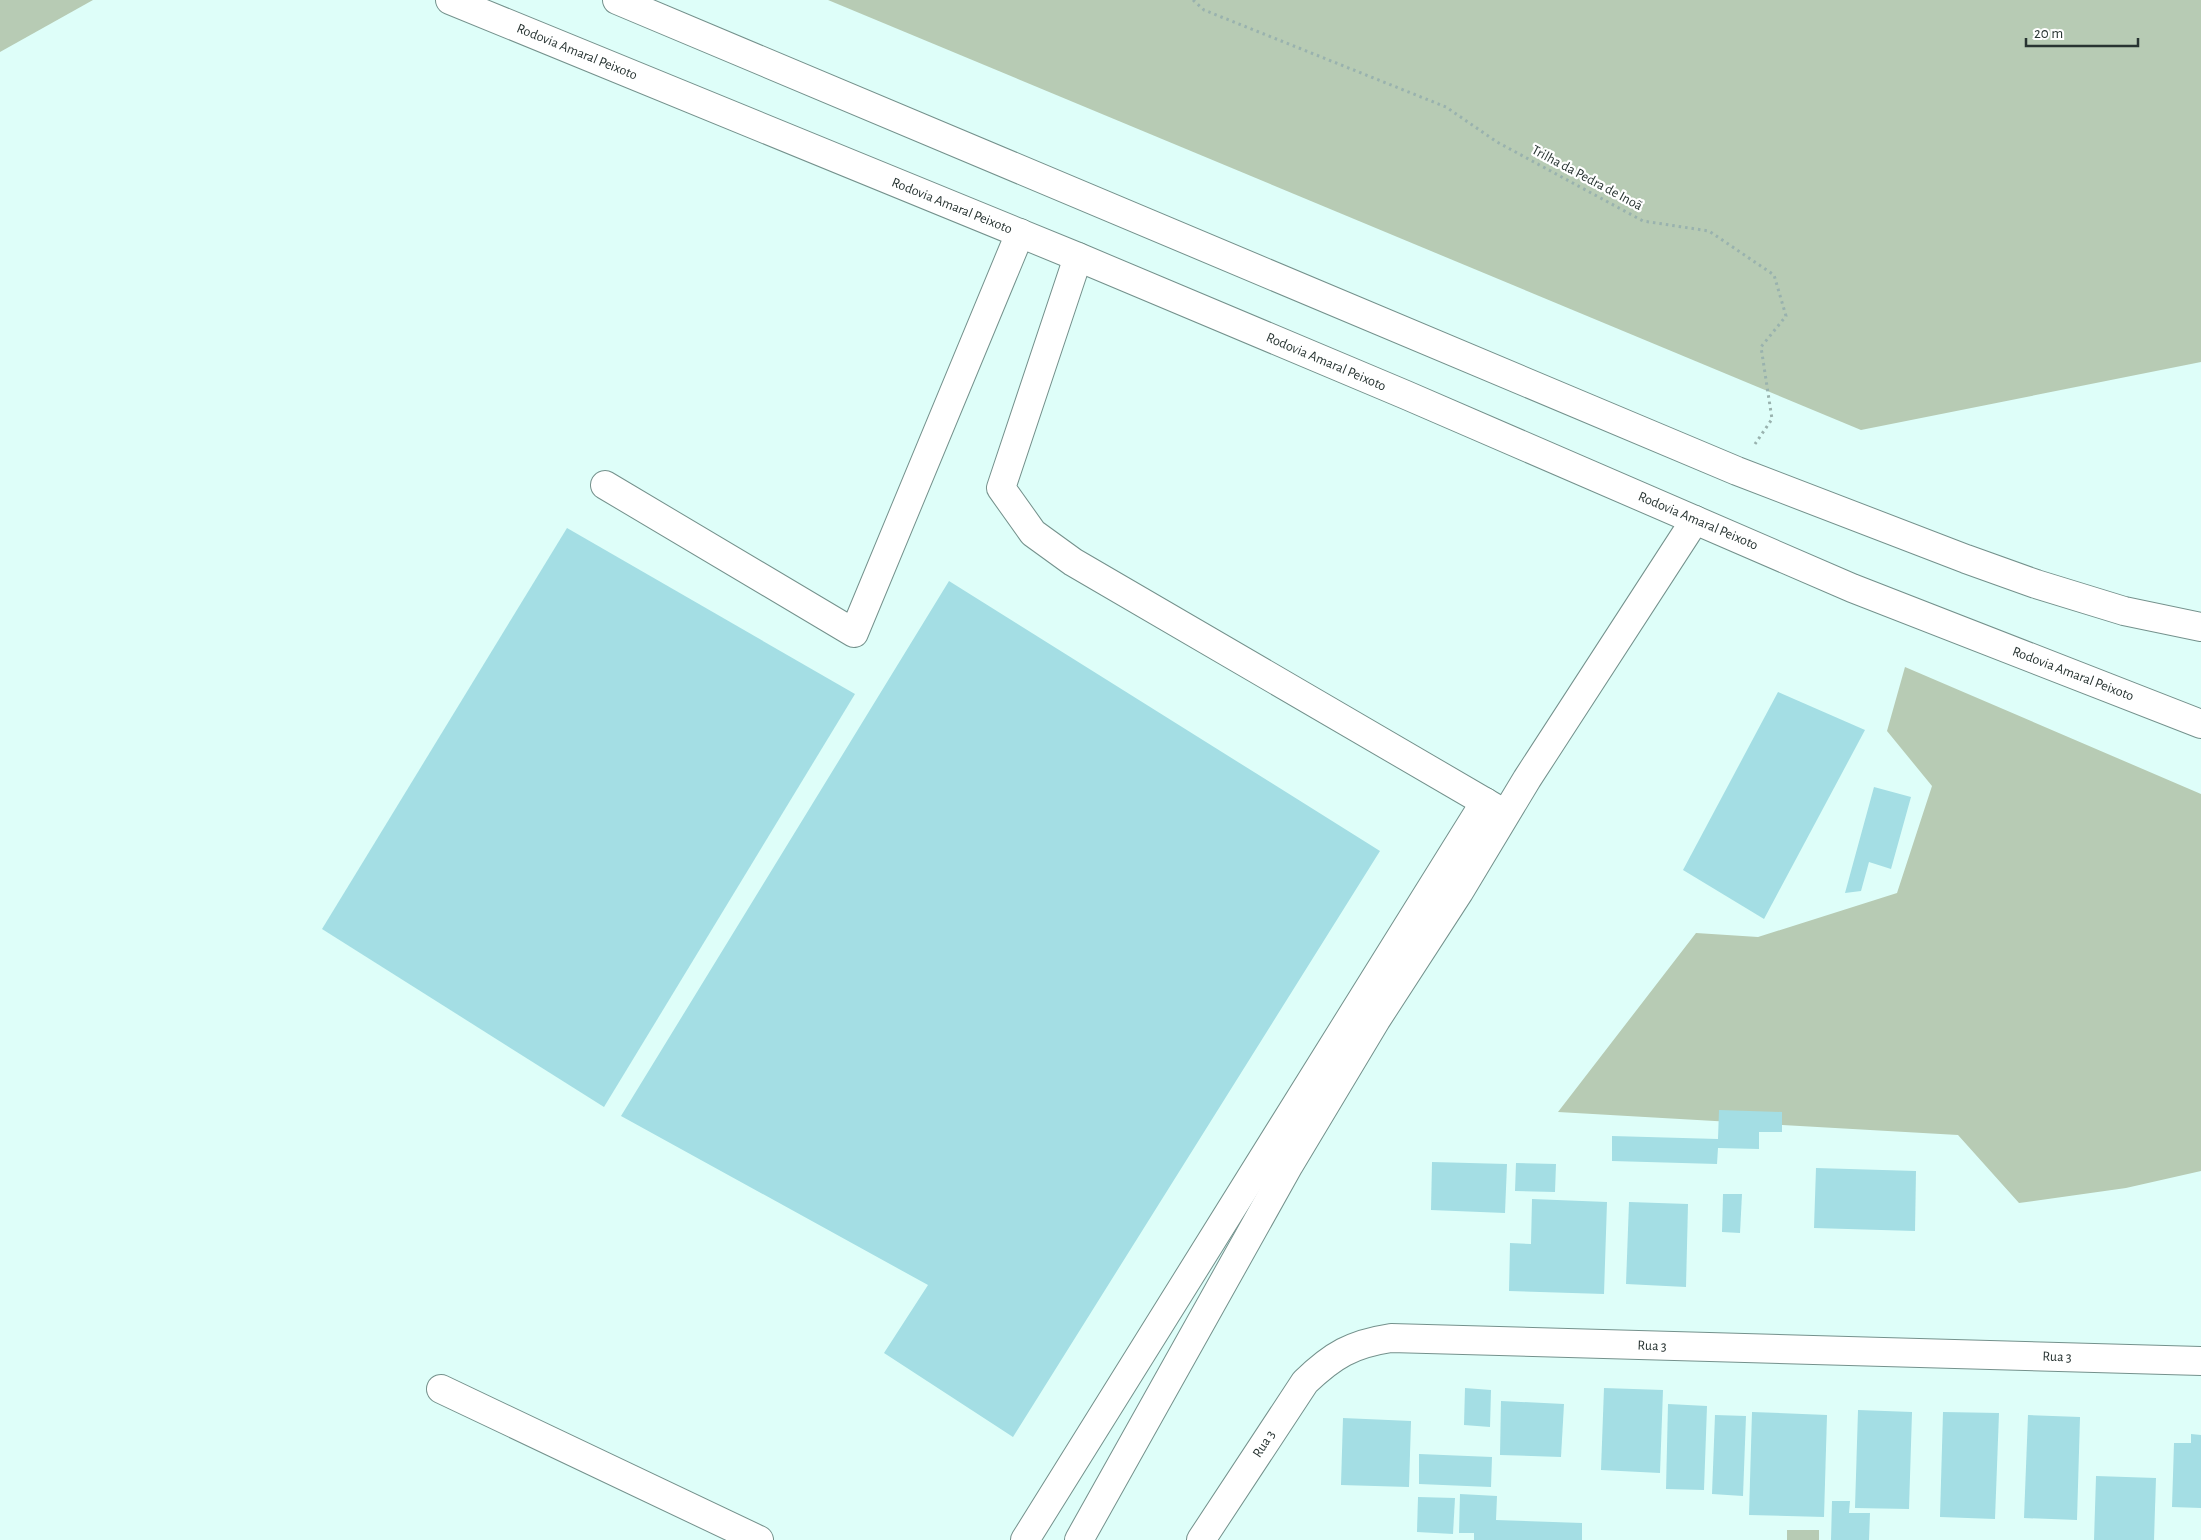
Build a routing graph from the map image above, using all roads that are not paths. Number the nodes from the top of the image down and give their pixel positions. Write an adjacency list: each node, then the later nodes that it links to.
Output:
1 (450, 0): 3 (main road, Rodovia Amaral Peixoto)
2 (617, 0): 7 (main road)
3 (1020, 233): 4 (main road, Rodovia Amaral Peixoto); 5 (main road)
4 (1078, 257): 6 (main road, Rodovia Amaral Peixoto); 9 (main road)
5 (605, 484)
6 (1695, 520): 8 (main road, Rodovia Amaral Peixoto); 9 (main road)
7 (2201, 627)
8 (2201, 724)
9 (1496, 808): 13 (main road); 14 (main road)
10 (2201, 1361): 15 (main road, Rua 3)
11 (441, 1389): 12 (main road)
12 (759, 1540)
13 (1025, 1540)
14 (1079, 1540)
15 (1201, 1540)

